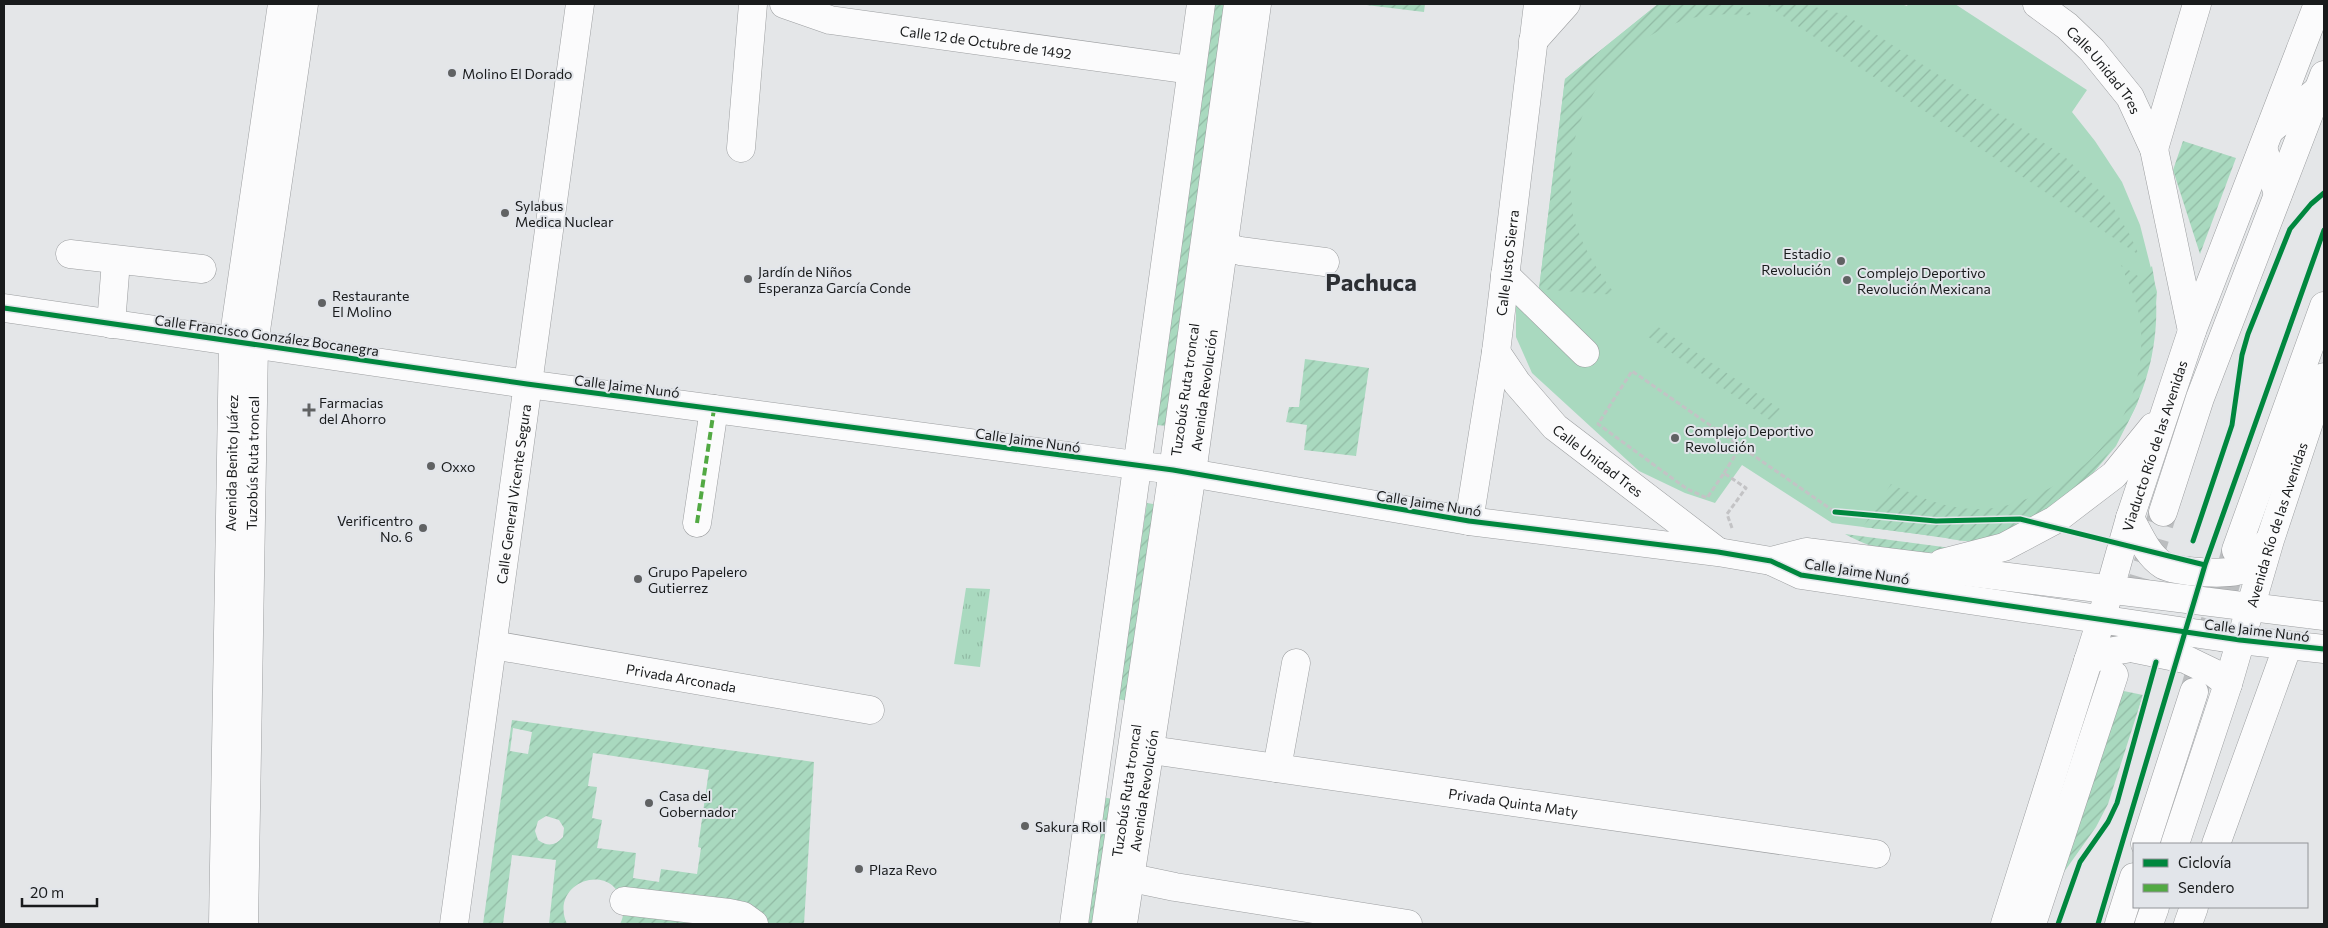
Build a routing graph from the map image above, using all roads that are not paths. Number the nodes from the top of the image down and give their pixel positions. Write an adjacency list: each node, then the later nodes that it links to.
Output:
1 (282, 4): 32 (street, Avenida Benito Juárez)
2 (304, 4): 32 (street, Tuzobús Ruta troncal)
3 (580, 4): 36 (street, Calle General Vicente Segura)
4 (753, 4): 19 (street)
5 (784, 4): 16 (street, Calle 12 de Octubre de 1492)
6 (1201, 4): 16 (street)
7 (1238, 4): 40 (street, Tuzobús Ruta troncal)
8 (1257, 4): 22 (street, Avenida Revolución)
9 (1538, 4): 15 (street, Calle Justo Sierra)
10 (1566, 4): 15 (street)
11 (2037, 4): 14 (street, Calle Unidad Tres)
12 (2197, 4): 20 (street, Calle Unidad Tres)
13 (2318, 4): 18 (street, Viaducto Río de las Avenidas)
14 (2069, 15): 20 (street, Calle Unidad Tres)
15 (1533, 41): 27 (street, Calle Justo Sierra)
16 (1191, 70): 39 (street)
17 (2321, 83): 18 (street); 21 (street, Viaducto Río de las Avenidas)
18 (2266, 139): 21 (street); 31 (street, Viaducto Río de las Avenidas)
19 (741, 148)
20 (2154, 149): 31 (street, Calle Unidad Tres)
21 (2278, 194): 41 (street, Viaducto Río de las Avenidas)
22 (1224, 246): 25 (street); 40 (street, Avenida Revolución)
23 (70, 254): 24 (street)
24 (116, 261): 26 (street); 30 (street)
25 (1325, 262)
26 (202, 269)
27 (1506, 275): 33 (street, Calle Justo Sierra); 34 (street)
28 (2324, 306): 46 (street)
29 (4, 308): 30 (street, Calle Francisco González Bocanegra)
30 (111, 324): 32 (street, Calle Francisco González Bocanegra)
31 (2192, 331): 38 (street, Viaducto Río de las Avenidas)
32 (244, 343): 36 (street, Calle Francisco González Bocanegra); 75 (street, Avenida Benito Juárez); 76 (street, Tuzobús Ruta troncal)
33 (1496, 352): 43 (street, Calle Justo Sierra); 47 (street, Calle Unidad Tres)
34 (1584, 353)
35 (2324, 377): 45 (street, Avenida Río de las Avenidas)
36 (527, 384): 37 (street, Calle Jaime Nunó); 55 (street, Calle General Vicente Segura)
37 (714, 409): 39 (street, Calle Jaime Nunó); 44 (street)
38 (2163, 415): 42 (street, Viaducto Río de las Avenidas); 49 (street)
39 (1138, 466): 40 (street, Calle Jaime Nunó); 79 (street)
40 (1183, 472): 43 (street, Calle Jaime Nunó); 64 (street, Avenida Revolución); 80 (street, Tuzobús Ruta troncal)
41 (2162, 512)
42 (2130, 518): 45 (street); 50 (street, Viaducto Río de las Avenidas)
43 (1469, 521): 47 (street, Calle Jaime Nunó)
44 (697, 524)
45 (2270, 540): 51 (street, Avenida Río de las Avenidas)
46 (2236, 550)
47 (1730, 554): 48 (street, Calle Jaime Nunó)
48 (1771, 561): 49 (street, Calle Jaime Nunó); 53 (street, Calle Jaime Nunó)
49 (1928, 567): 50 (street, Calle Jaime Nunó)
50 (2110, 590): 51 (street, Calle Jaime Nunó); 53 (street, Viaducto Río de las Avenidas)
51 (2250, 607): 52 (street, Calle Jaime Nunó); 54 (street, Avenida Río de las Avenidas)
52 (2324, 616)
53 (2101, 620): 54 (street, Calle Jaime Nunó); 58 (street, Viaducto Río de las Avenidas)
54 (2240, 640): 56 (street, Calle Jaime Nunó); 61 (street, Avenida Río de las Avenidas)
55 (493, 645): 63 (street, Privada Arconada); 77 (street, Calle General Vicente Segura)
56 (2288, 645): 57 (street, Calle Jaime Nunó); 68 (street)
57 (2324, 649)
58 (2088, 661): 61 (street); 83 (street, Viaducto Río de las Avenidas)
59 (1296, 663): 65 (street)
60 (2114, 675): 84 (street)
61 (2228, 684): 67 (street, Avenida Río de las Avenidas)
62 (2194, 692): 66 (street)
63 (870, 710)
64 (1151, 750): 65 (street, Privada Quinta Maty); 70 (street, Avenida Revolución)
65 (1277, 768): 69 (street, Privada Quinta Maty)
66 (2145, 843)
67 (2175, 843)
68 (2216, 843)
69 (1876, 854)
70 (1132, 878): 81 (street, Avenida Revolución); 82 (street)
71 (2133, 880): 85 (street)
72 (624, 900): 78 (street)
73 (2155, 908): 86 (street)
74 (2194, 908): 87 (street)
75 (223, 924)
76 (244, 924)
77 (454, 924)
78 (754, 924)
79 (1074, 924)
80 (1106, 924)
81 (1124, 924)
82 (1408, 924)
83 (2005, 924)
84 (2032, 924)
85 (2119, 924)
86 (2149, 924)
87 (2188, 924)

